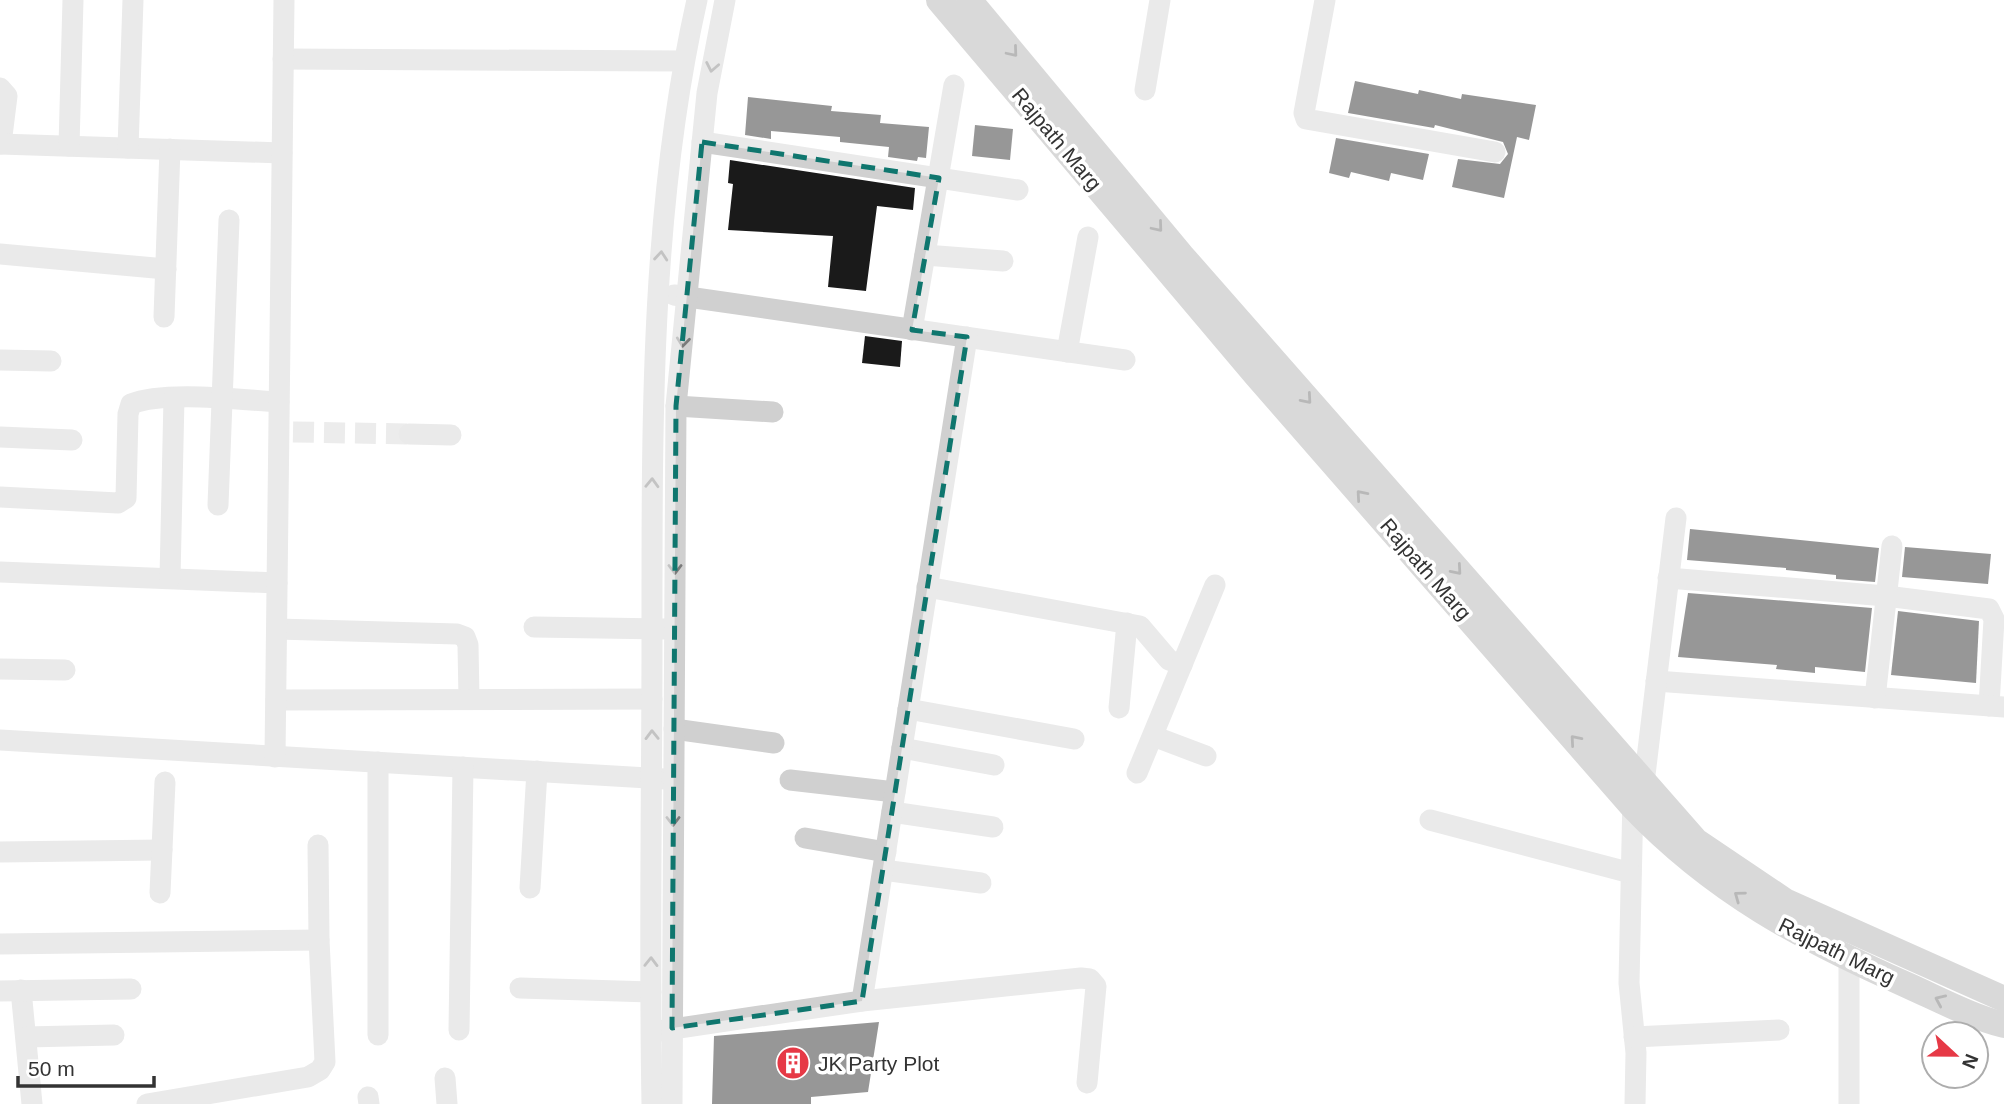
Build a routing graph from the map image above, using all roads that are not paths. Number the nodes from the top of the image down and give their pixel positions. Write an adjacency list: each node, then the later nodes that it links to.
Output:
1 (73, 0): 17 (street)
2 (133, 0): 18 (street)
3 (284, 0): 10 (street)
4 (697, 0): 11 (street)
5 (725, 0): 15 (street, one-way to 15)
6 (939, 0): 91 (main road, Rajpath Marg, one-way to 6)
7 (969, 0): 91 (main road, Rajpath Marg, one-way to 91)
8 (1160, 0): 14 (street)
9 (1325, 0): 20 (street)
10 (283, 59): 11 (street); 21 (street)
11 (683, 61): 30 (street, one-way to 11)
12 (954, 85): 22 (street)
13 (0, 88): 16 (street)
14 (1145, 90)
15 (702, 142): 22 (street); 31 (street)
16 (1, 144): 17 (street)
17 (69, 146): 18 (street)
18 (128, 148): 19 (street)
19 (170, 149): 21 (street); 29 (street)
20 (1495, 152)
21 (282, 153): 41 (street)
22 (939, 178): 23 (street); 27 (street)
23 (1018, 190)
24 (229, 220): 40 (street)
25 (1088, 237): 35 (street)
26 (0, 254): 29 (street)
27 (925, 255): 28 (street); 33 (street)
28 (1003, 261)
29 (166, 269): 32 (street)
30 (658, 293): 31 (street); 62 (street, one-way to 30)
31 (687, 296): 33 (street); 42 (street, one-way to 42)
32 (164, 317)
33 (912, 330): 34 (street)
34 (967, 337): 35 (street); 57 (street)
35 (1067, 352): 38 (street)
36 (0, 360): 37 (street)
37 (51, 360)
38 (1125, 360)
39 (174, 398): 40 (street); 48 (street); 53 (street)
40 (220, 399): 41 (street); 49 (street)
41 (279, 402): 55 (street)
42 (676, 406): 43 (street); 63 (street, one-way to 63)
43 (773, 412)
44 (409, 434): 45 (street)
45 (451, 435)
46 (0, 437): 47 (street)
47 (72, 439)
48 (0, 497)
49 (218, 505)
50 (1676, 518): 54 (street)
51 (1892, 546): 58 (street)
52 (0, 572): 53 (street)
53 (170, 578): 55 (street)
54 (1668, 578): 58 (street); 67 (street)
55 (277, 583): 61 (street)
56 (1215, 585): 64 (street)
57 (927, 587): 59 (street); 74 (street)
58 (1886, 596): 68 (street); 72 (street)
59 (1127, 623): 64 (street); 73 (street)
60 (534, 627): 62 (street)
61 (277, 629): 69 (street); 71 (street)
62 (652, 629): 63 (street); 70 (street)
63 (674, 629): 75 (street)
64 (1182, 665): 76 (street)
65 (0, 669): 66 (street)
66 (65, 670)
67 (1656, 681): 68 (street); 91 (street)
68 (1875, 698): 72 (street)
69 (469, 699): 70 (street); 71 (street)
70 (652, 699): 88 (street, one-way to 70)
71 (276, 700): 82 (street)
72 (1997, 706)
73 (1119, 708)
74 (908, 709): 77 (street); 80 (street)
75 (674, 729): 79 (street); 88 (street)
76 (1153, 736): 81 (street); 87 (street)
77 (1074, 739)
78 (0, 740): 82 (street)
79 (774, 743)
80 (902, 748): 84 (street); 92 (street)
81 (1206, 756)
82 (275, 757): 83 (street)
83 (377, 762): 85 (street); 119 (street)
84 (994, 765)
85 (463, 767): 86 (street); 115 (street)
86 (537, 771): 88 (street); 102 (street)
87 (1137, 773)
88 (663, 779): 110 (street, one-way to 88); 114 (street, one-way to 114)
89 (790, 780): 92 (street)
90 (165, 782): 97 (street)
91 (1637, 788): 100 (street); 106 (main road, Rajpath Marg, one-way to 91); 111 (main road, Rajpath Marg)
92 (894, 802): 94 (street); 99 (street)
93 (1430, 820): 100 (street)
94 (993, 827)
95 (805, 838): 99 (street)
96 (318, 845): 104 (street)
97 (162, 850): 98 (street); 103 (street)
98 (0, 852)
99 (884, 861): 101 (street); 112 (street)
100 (1631, 873): 121 (street)
101 (981, 883)
102 (530, 888)
103 (160, 893)
104 (318, 940): 105 (street); 125 (street)
105 (0, 944)
106 (1849, 958): 113 (main road, Rajpath Marg, one-way to 106); 130 (street)
107 (520, 988): 110 (street)
108 (131, 989): 109 (street)
109 (10, 991): 120 (street)
110 (651, 992): 117 (street)
111 (2004, 999)
112 (862, 1001): 114 (street); 123 (street)
113 (2004, 1025)
114 (672, 1028): 117 (street); 128 (street)
115 (459, 1030)
116 (1779, 1030): 121 (street)
117 (650, 1032): 127 (street)
118 (114, 1035): 120 (street)
119 (378, 1035)
120 (26, 1037): 124 (street)
121 (1634, 1037): 129 (street)
122 (445, 1078): 126 (street)
123 (1087, 1083)
124 (33, 1104)
125 (147, 1104)
126 (447, 1104)
127 (652, 1104)
128 (672, 1104)
129 (1635, 1104)
130 (1849, 1104)

